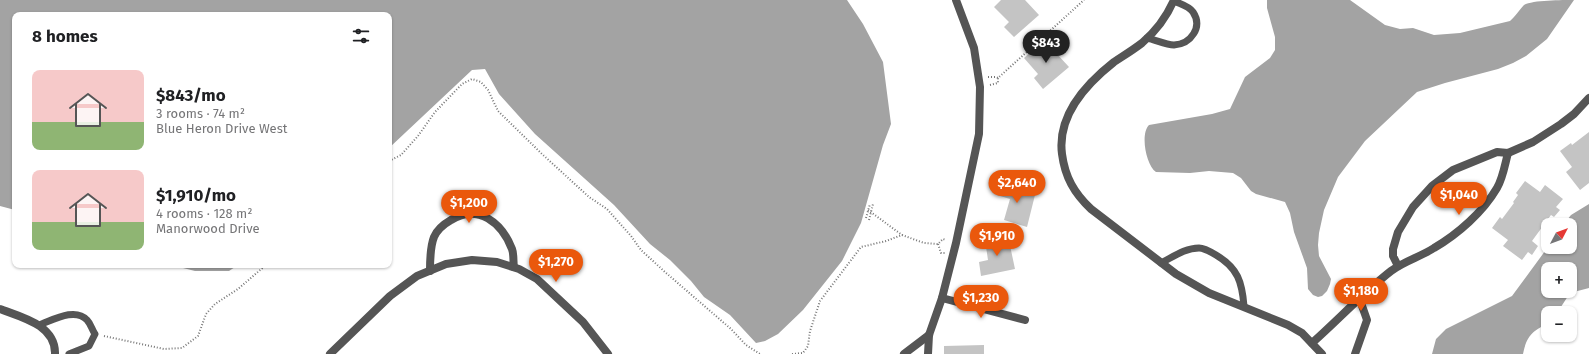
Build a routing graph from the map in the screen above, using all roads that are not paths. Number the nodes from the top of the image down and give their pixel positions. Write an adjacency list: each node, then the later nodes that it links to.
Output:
1 (956, 0): 10 (street)
2 (1174, 1): 3 (street); 3 (lane)
3 (1147, 38): 6 (street)
4 (1589, 98): 5 (street)
5 (1508, 153): 7 (street); 7 (street)
6 (1161, 263): 12 (street); 12 (lane)
7 (1398, 266): 11 (street)
8 (514, 267): 9 (street); 9 (street); 21 (street)
9 (430, 270): 20 (street)
10 (942, 298): 14 (street); 16 (street)
11 (1360, 300): 17 (street); 25 (street)
12 (1244, 306): 17 (street)
13 (0, 309): 15 (street)
14 (1025, 320)
15 (39, 325): 18 (street); 19 (lane)
16 (929, 335): 22 (street); 23 (street)
17 (1312, 343): 24 (street)
18 (55, 354)
19 (69, 354)
20 (330, 354)
21 (608, 354)
22 (904, 354)
23 (928, 354)
24 (1322, 354)
25 (1355, 354)

